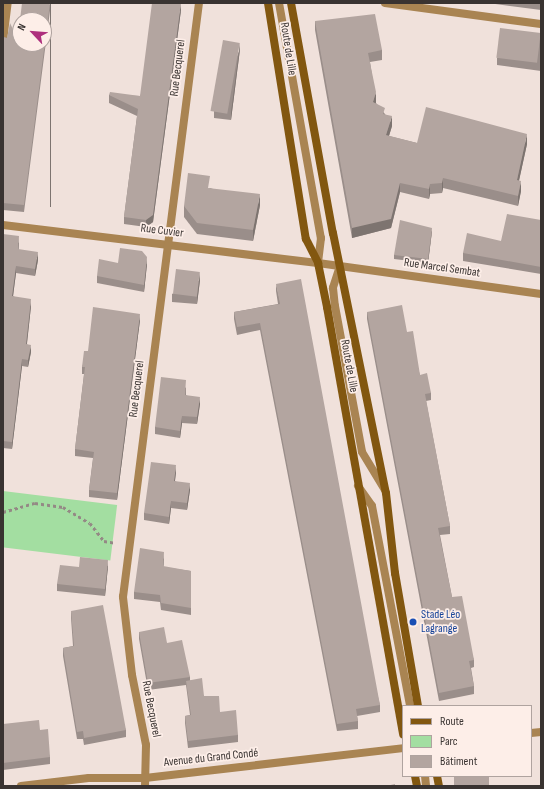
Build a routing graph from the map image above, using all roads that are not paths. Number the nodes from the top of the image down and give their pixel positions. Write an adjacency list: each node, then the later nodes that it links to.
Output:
1 (8, 3): 8 (street)
2 (199, 3): 10 (street, Rue Becquerel)
3 (268, 3): 11 (main road, Route de Lille)
4 (279, 3): 11 (street)
5 (291, 3): 12 (main road, Route de Lille)
6 (385, 3): 7 (street)
7 (541, 24)
8 (3, 41)
9 (3, 225): 10 (street, Rue Cuvier)
10 (168, 244): 11 (street, Rue Cuvier); 20 (street, Rue Becquerel)
11 (318, 263): 12 (street, Rue Cuvier); 14 (main road, Route de Lille)
12 (340, 266): 13 (street, Rue Marcel Sembat); 15 (main road, Route de Lille); 15 (street)
13 (541, 294)
14 (358, 486): 16 (street); 18 (main road, Route de Lille)
15 (386, 493): 17 (main road, Route de Lille)
16 (410, 705)
17 (418, 705)
18 (402, 728)
19 (402, 748): 20 (street, Avenue du Grand Condé)
20 (145, 782): 21 (street, Avenue du Grand Condé)
21 (20, 786)

